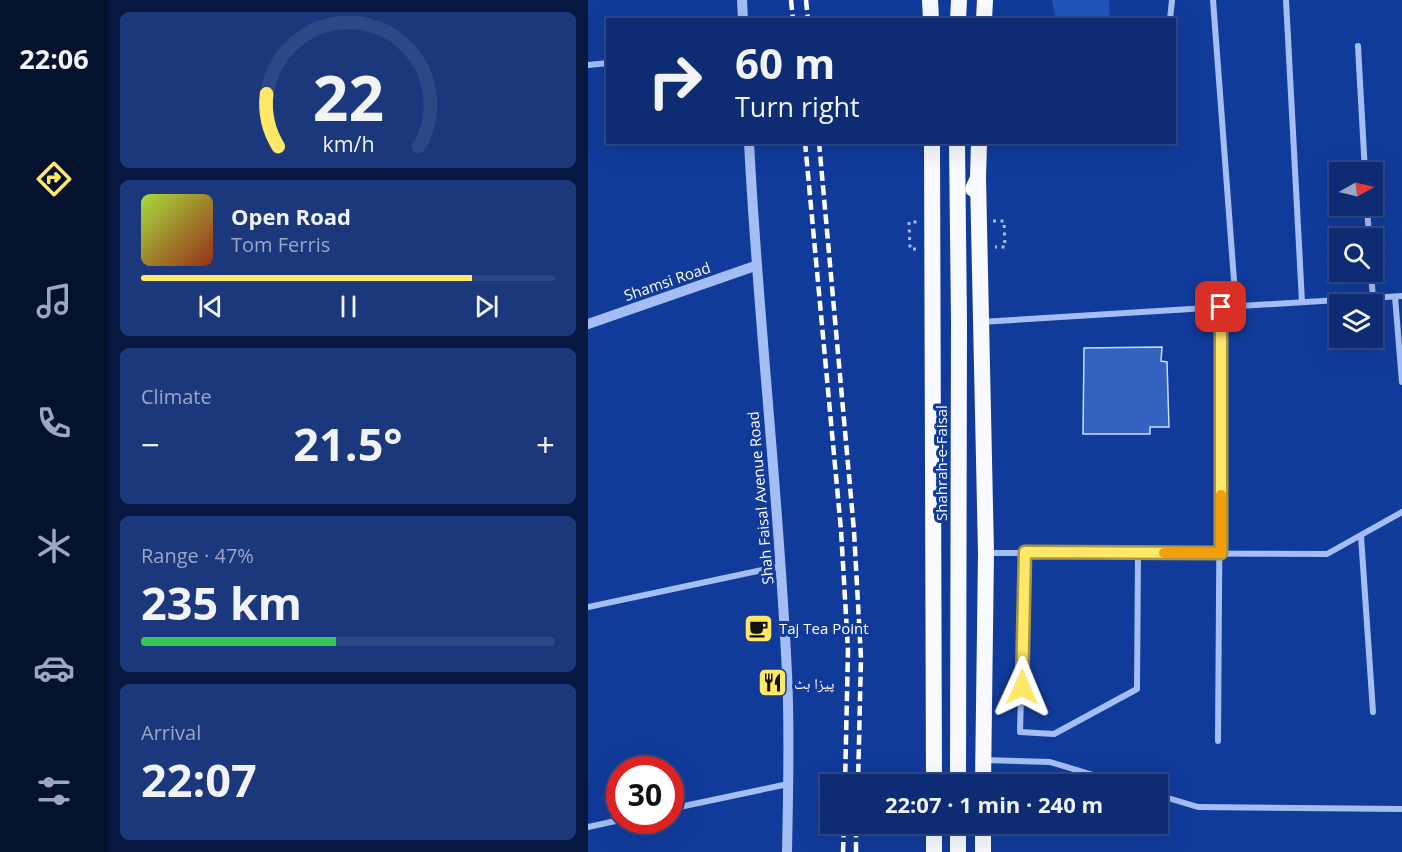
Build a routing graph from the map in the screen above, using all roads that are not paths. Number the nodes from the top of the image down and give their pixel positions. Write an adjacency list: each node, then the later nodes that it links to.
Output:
1 (742, 0): 8 (street)
2 (930, 0): 9 (highway)
3 (959, 0): 10 (highway)
4 (985, 0): 11 (highway)
5 (1172, 0): 12 (street)
6 (1214, 0): 29 (street)
7 (1286, 0): 27 (street)
8 (743, 18)
9 (931, 18)
10 (958, 18)
11 (984, 18)
12 (1170, 18)
13 (1358, 46): 20 (street)
14 (606, 63): 15 (street)
15 (588, 65)
16 (749, 144): 23 (street, Shah Faisal Avenue Road)
17 (932, 144): 44 (highway, Shahrah-e-Faisal)
18 (957, 144): 22 (highway, Shahrah-e-Faisal)
19 (979, 144): 21 (highway)
20 (1364, 162)
21 (978, 178): 22 (highway); 30 (highway)
22 (958, 228): 45 (highway, Shahrah-e-Faisal)
23 (755, 266): 31 (street, Shamsi Road); 39 (street, Shah Faisal Avenue Road)
24 (1398, 297): 25 (street); 32 (street)
25 (1383, 298)
26 (1329, 300): 27 (street)
27 (1302, 302): 29 (street)
28 (1221, 307): 29 (street); 30 (street); 38 (street)
29 (1236, 307)
30 (981, 322): 37 (highway)
31 (588, 324)
32 (1402, 382)
33 (1402, 512): 34 (street)
34 (1361, 536): 38 (street); 41 (street)
35 (1025, 552): 36 (street); 36 (street); 37 (street)
36 (1138, 552): 38 (street)
37 (986, 553): 43 (highway)
38 (1221, 553): 42 (street)
39 (782, 566): 40 (street); 48 (street, Shah Faisal Avenue Road)
40 (588, 607)
41 (1373, 712)
42 (1218, 741)
43 (983, 760): 46 (highway); 47 (street)
44 (934, 774)
45 (958, 774)
46 (983, 774)
47 (1090, 774)
48 (788, 784): 50 (street); 57 (street, Shah Faisal Avenue Road)
49 (1168, 798): 51 (street)
50 (684, 806)
51 (1402, 809)
52 (606, 823): 53 (street)
53 (588, 827)
54 (934, 834): 58 (highway)
55 (958, 834): 59 (highway)
56 (983, 834): 60 (highway)
57 (787, 852)
58 (934, 852)
59 (958, 852)
60 (983, 852)

